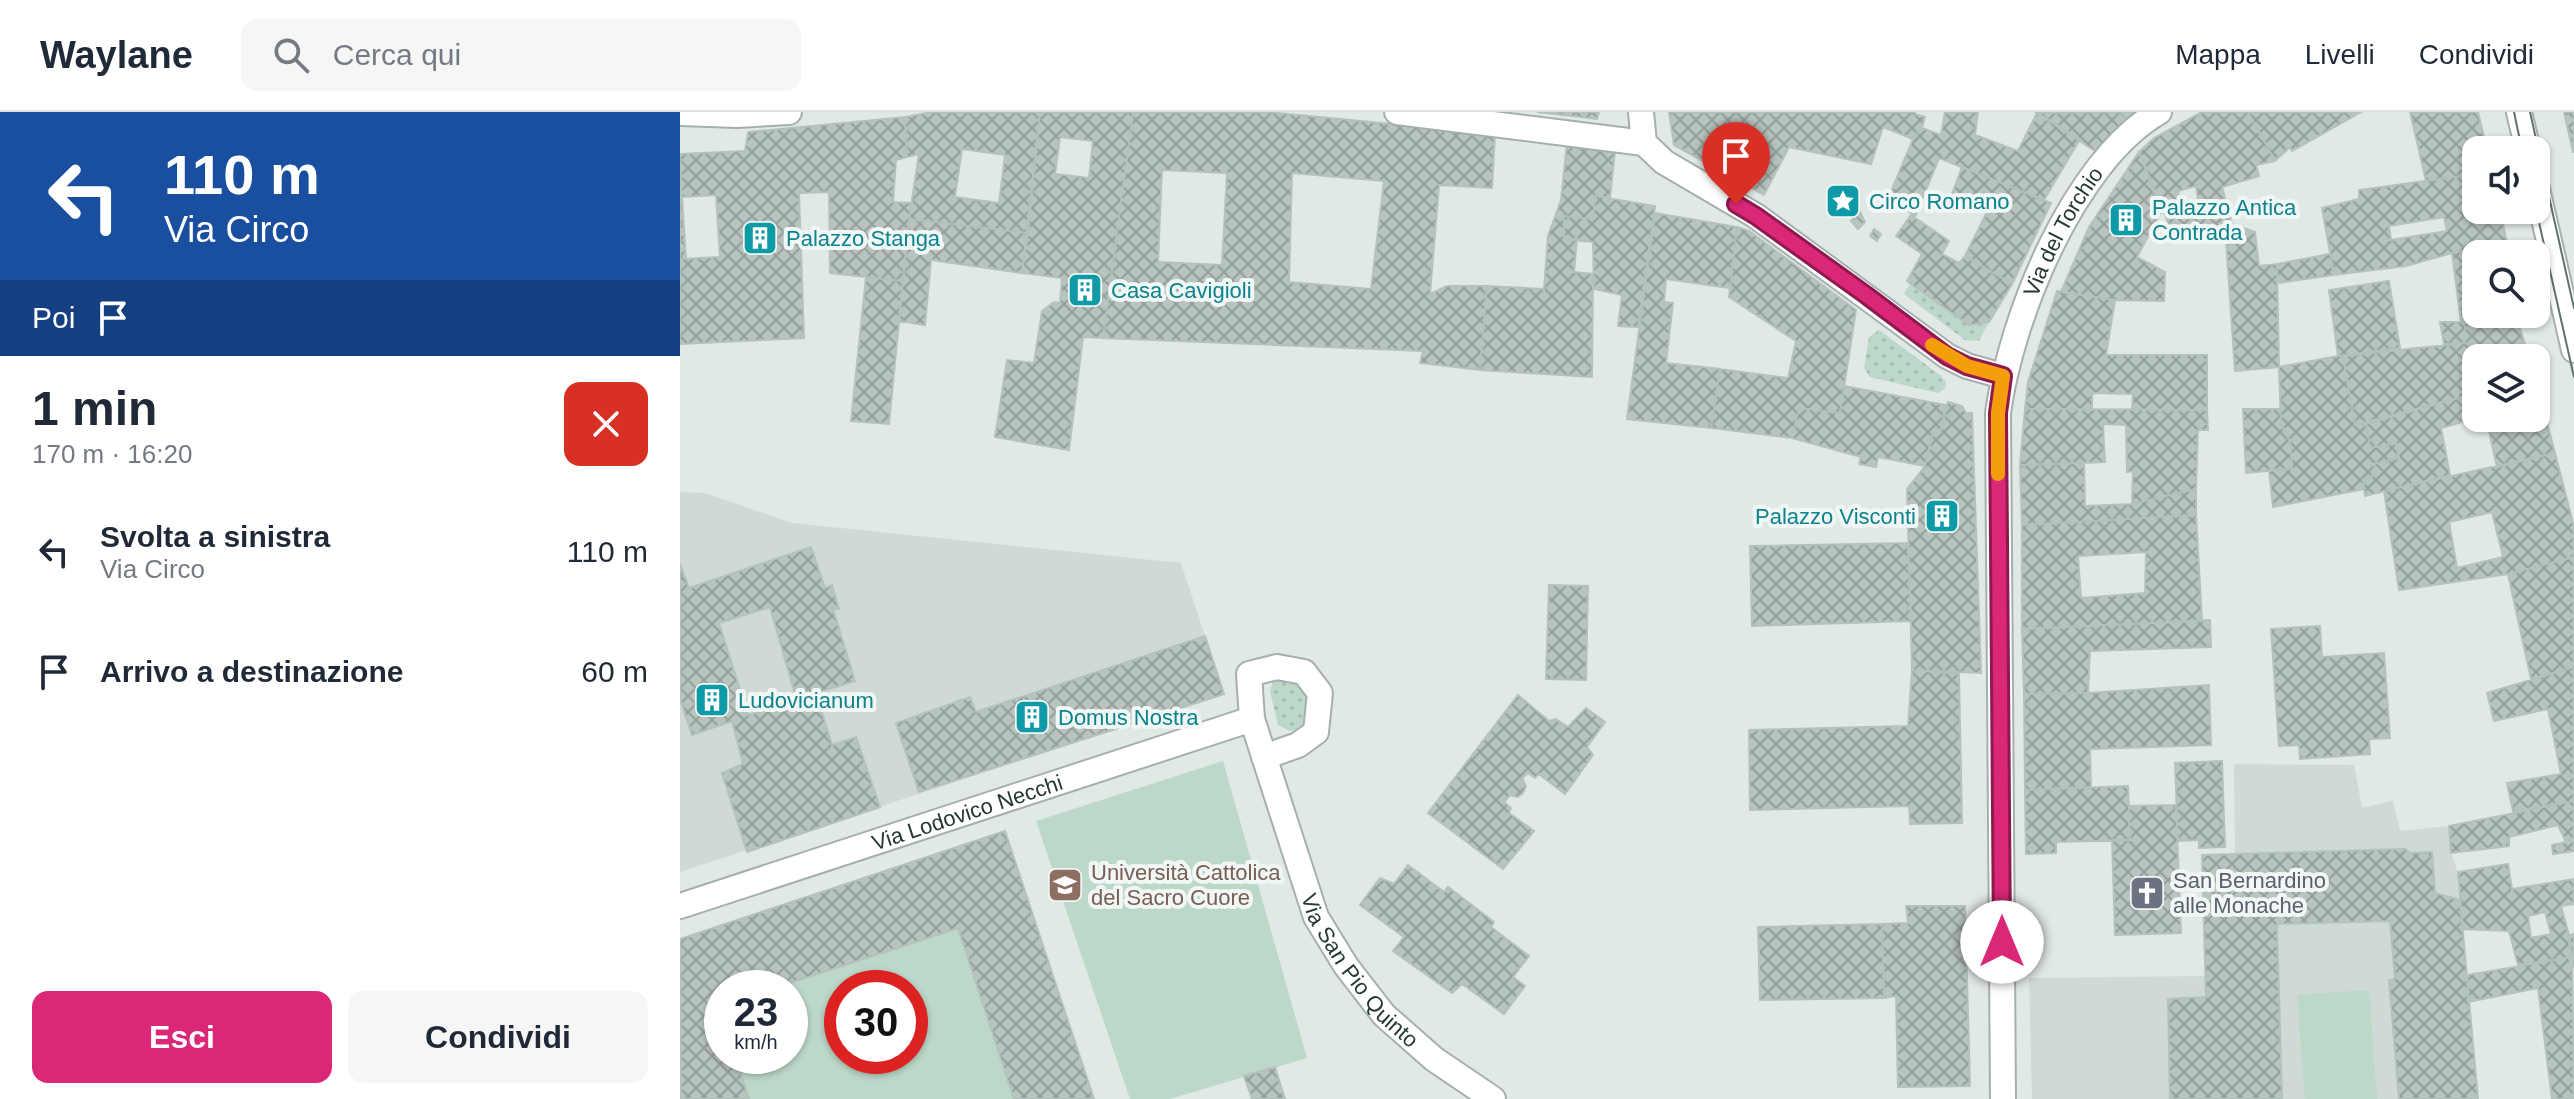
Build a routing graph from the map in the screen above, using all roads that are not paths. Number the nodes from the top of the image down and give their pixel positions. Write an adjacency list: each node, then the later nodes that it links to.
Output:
1 (789, 112): 6 (street)
2 (1397, 112): 8 (street)
3 (1641, 112): 8 (street)
4 (2159, 112): 11 (street, Via del Torchio)
5 (2519, 112): 7 (street)
6 (680, 113)
7 (2525, 136)
8 (1644, 143): 11 (street)
9 (2545, 224): 10 (street)
10 (2574, 350)
11 (2003, 376): 15 (street, Via del Torchio)
12 (1252, 719): 13 (street); 13 (street); 14 (street, Via Lodovico Necchi)
13 (1264, 757): 16 (street, Via San Pio Quinto)
14 (680, 906)
15 (2003, 1098)
16 (1493, 1099)

